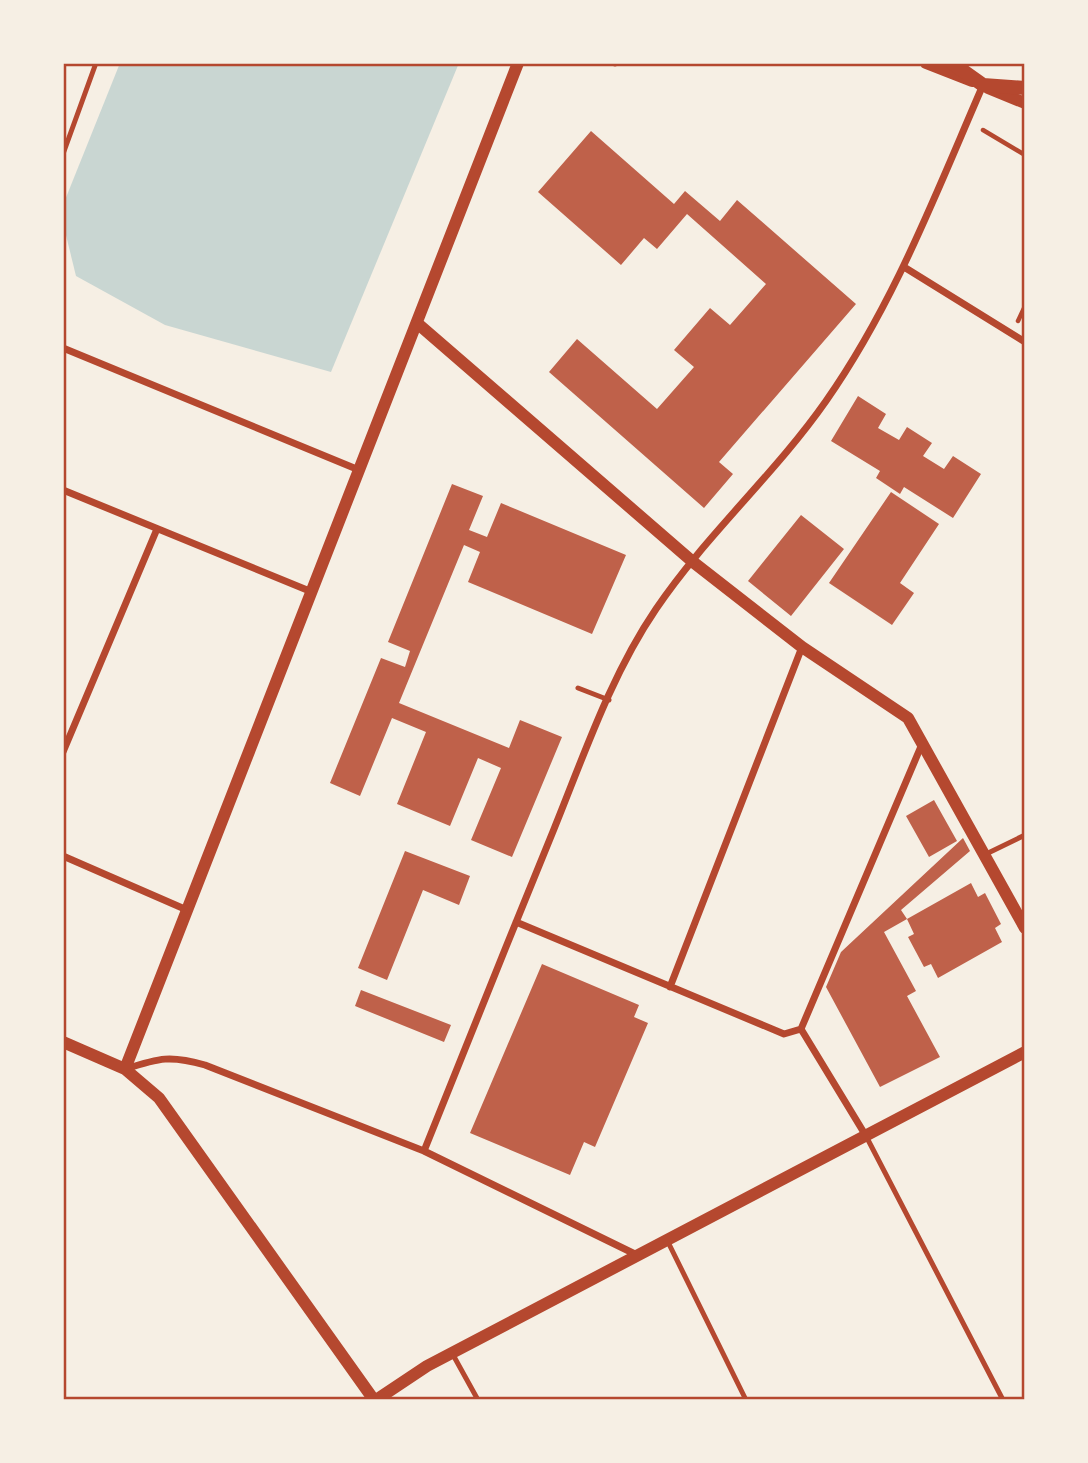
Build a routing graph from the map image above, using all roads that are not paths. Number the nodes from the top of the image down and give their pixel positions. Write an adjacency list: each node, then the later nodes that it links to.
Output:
1 (96, 63): 8 (lane)
2 (518, 63): 10 (street)
3 (926, 63): 5 (street)
4 (952, 63): 5 (main road)
5 (983, 85): 6 (main road); 7 (street); 9 (street)
6 (1025, 88)
7 (1025, 103)
8 (63, 154)
9 (904, 267): 11 (street); 16 (street)
10 (417, 323): 13 (street); 16 (street)
11 (1025, 342)
12 (63, 348): 13 (street)
13 (359, 470): 17 (street)
14 (63, 490): 15 (street)
15 (157, 528): 17 (street); 22 (street)
16 (693, 562): 18 (street); 20 (street)
17 (312, 592): 26 (street)
18 (802, 646): 21 (street); 29 (street)
19 (578, 688): 20 (lane)
20 (608, 699): 27 (street)
21 (922, 743): 24 (street); 30 (street)
22 (63, 752)
23 (1025, 835): 24 (lane)
24 (985, 855): 28 (street)
25 (63, 856): 26 (street)
26 (187, 910): 33 (street)
27 (516, 922): 29 (street); 35 (street)
28 (1025, 928)
29 (670, 987): 30 (street)
30 (801, 1029): 34 (street)
31 (63, 1042): 33 (street)
32 (1025, 1052): 34 (street)
33 (125, 1069): 35 (street); 39 (street)
34 (866, 1136): 36 (street); 42 (lane)
35 (424, 1151): 37 (street)
36 (667, 1240): 37 (street); 41 (lane)
37 (638, 1256): 38 (street)
38 (453, 1353): 39 (street); 40 (lane)
39 (375, 1400)
40 (478, 1400)
41 (746, 1400)
42 (1003, 1400)

